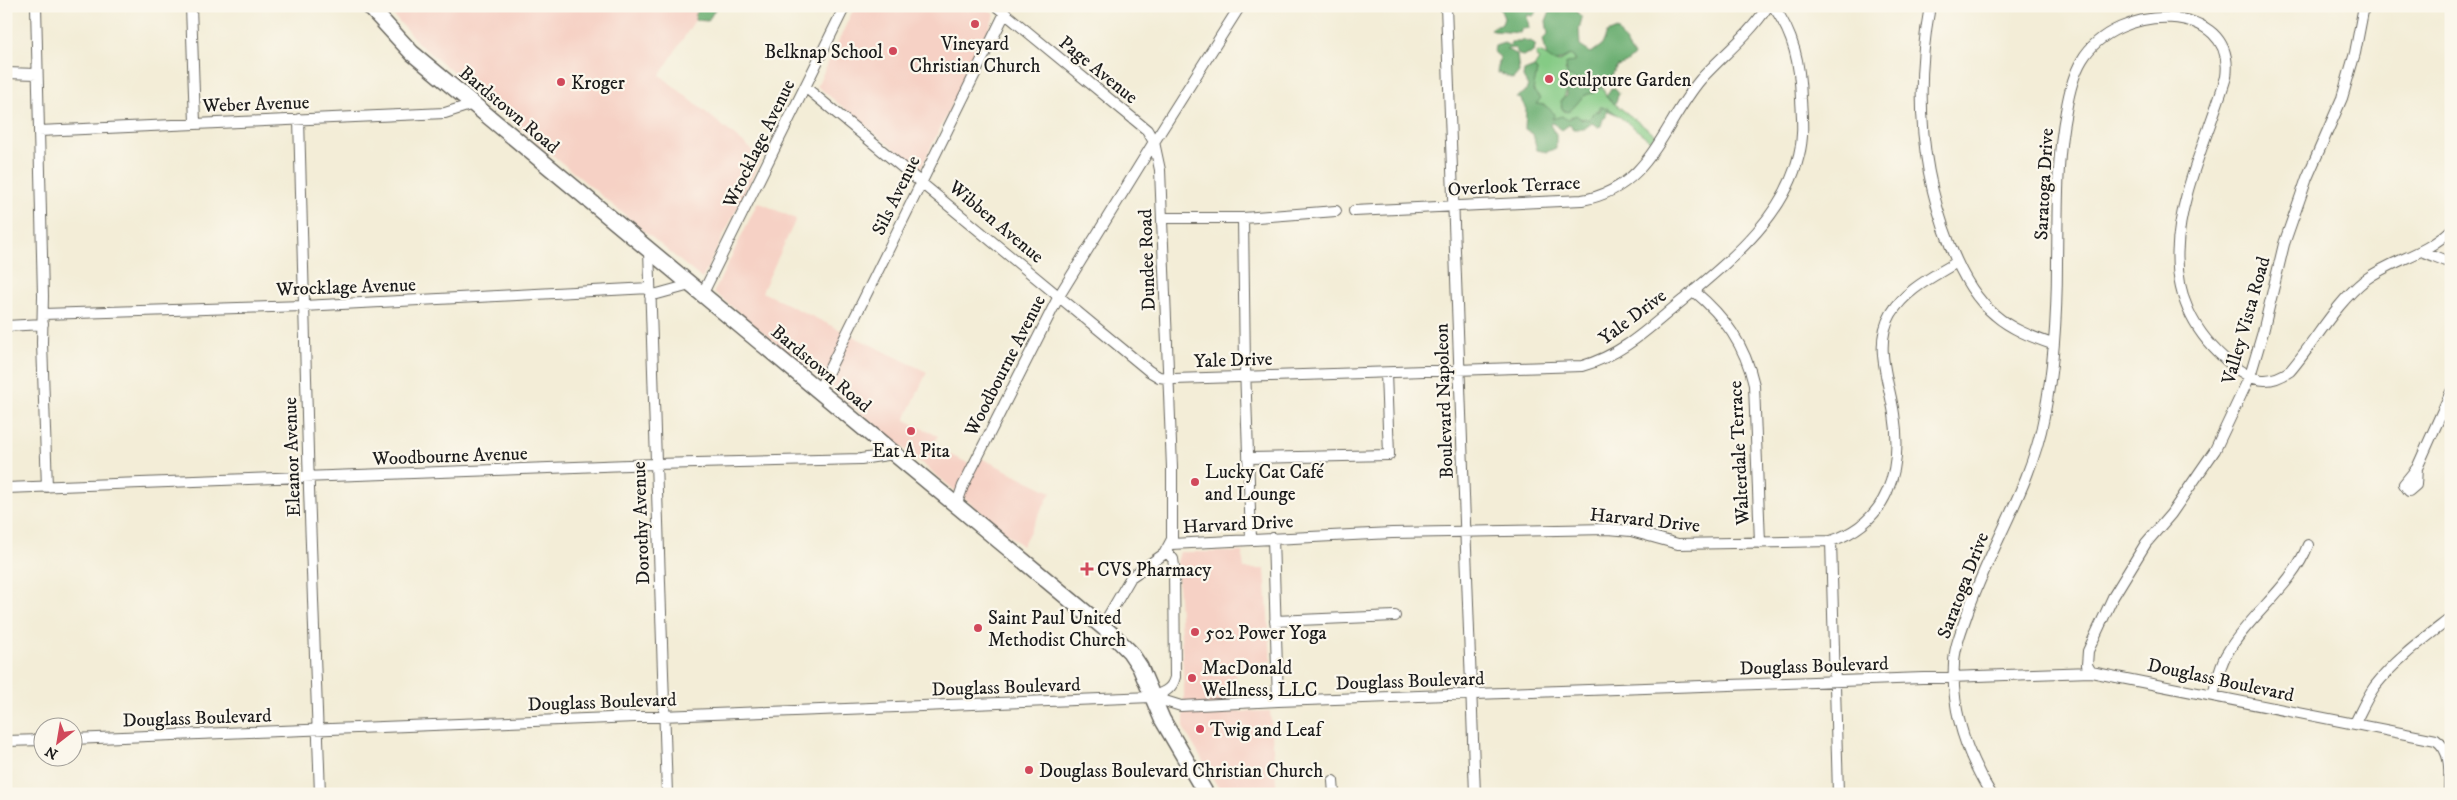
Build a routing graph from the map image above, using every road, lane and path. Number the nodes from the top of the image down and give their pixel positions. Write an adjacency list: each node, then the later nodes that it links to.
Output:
1 (36, 6): 16 (street)
2 (192, 6): 20 (street)
3 (369, 6): 18 (main road, Bardstown Road)
4 (844, 6): 17 (street, Wrocklage Avenue)
5 (996, 6): 13 (street, Page Avenue)
6 (1240, 6): 22 (street)
7 (1446, 6): 24 (street, Boulevard Napoleon)
8 (1768, 6): 24 (street, Overlook Terrace)
9 (1773, 6): 35 (street, Yale Drive)
10 (1930, 6): 32 (street)
11 (2364, 6): 45 (street, Valley Vista Road)
12 (2180, 9): 41 (street, Saratoga Drive)
13 (1004, 14): 22 (street, Page Avenue); 23 (street, Sils Avenue)
14 (2207, 17): 45 (street)
15 (6, 73): 16 (street)
16 (37, 74): 21 (street)
17 (805, 87): 23 (street, Wibben Avenue); 34 (street, Wrocklage Avenue)
18 (472, 104): 19 (street, Weber Avenue); 30 (main road, Bardstown Road)
19 (299, 119): 20 (street, Weber Avenue); 38 (street, Eleanor Avenue)
20 (195, 123): 21 (street, Weber Avenue)
21 (38, 131): 39 (street)
22 (1154, 142): 27 (street, Dundee Road); 37 (street, Woodbourne Avenue)
23 (921, 182): 37 (street, Wibben Avenue); 47 (street, Sils Avenue)
24 (1454, 205): 26 (street, Overlook Terrace); 42 (street, Boulevard Napoleon)
25 (1336, 211): 28 (street)
26 (1354, 211)
27 (1162, 218): 28 (street); 46 (street, Dundee Road)
28 (1243, 218): 44 (street)
29 (2451, 230): 31 (street)
30 (649, 250): 34 (main road, Bardstown Road); 36 (street, Dorothy Avenue)
31 (2424, 252): 33 (street); 45 (street)
32 (1957, 262): 41 (street); 60 (street, Harvard Drive)
33 (2451, 264)
34 (696, 290): 36 (street, Wrocklage Avenue); 47 (main road, Bardstown Road)
35 (1694, 290): 42 (street, Yale Drive); 61 (street, Walterdale Terrace)
36 (650, 292): 38 (street, Wrocklage Avenue); 51 (street, Dorothy Avenue)
37 (1058, 296): 46 (street, Wibben Avenue); 56 (street, Woodbourne Avenue)
38 (303, 306): 39 (street, Wrocklage Avenue); 53 (street, Eleanor Avenue)
39 (43, 319): 40 (street, Wrocklage Avenue); 54 (street)
40 (6, 326)
41 (2052, 344): 69 (street, Saratoga Drive)
42 (1460, 370): 43 (street, Yale Drive); 57 (street, Boulevard Napoleon)
43 (1386, 373): 44 (street, Yale Drive); 50 (street)
44 (1246, 376): 46 (street, Yale Drive); 50 (street)
45 (2250, 376): 68 (street, Valley Vista Road)
46 (1168, 378): 62 (street, Dundee Road)
47 (818, 392): 49 (main road, Bardstown Road)
48 (2451, 392): 52 (street)
49 (894, 454): 51 (street, Woodbourne Avenue); 56 (main road, Bardstown Road)
50 (1249, 458): 59 (street)
51 (655, 464): 53 (street, Woodbourne Avenue); 75 (street, Dorothy Avenue)
52 (2417, 468)
53 (308, 478): 54 (street, Woodbourne Avenue); 77 (street, Eleanor Avenue)
54 (48, 487): 55 (street, Woodbourne Avenue)
55 (6, 488)
56 (956, 506): 67 (main road, Bardstown Road)
57 (1466, 532): 58 (street, Harvard Drive); 61 (street, Harvard Drive); 71 (street, Boulevard Napoleon)
58 (1272, 538): 59 (street, Harvard Drive); 66 (street)
59 (1251, 539): 62 (street, Harvard Drive)
60 (1831, 542): 61 (street, Harvard Drive); 70 (street)
61 (1760, 543)
62 (1169, 544): 67 (street, Harvard Drive); 73 (street, Dundee Road)
63 (2308, 544): 72 (street)
64 (1395, 616): 66 (street)
65 (2451, 618): 76 (street)
66 (1276, 620): 74 (street)
67 (1102, 627): 73 (main road, Bardstown Road)
68 (2090, 672): 69 (street, Douglass Boulevard); 72 (street, Douglass Boulevard)
69 (1954, 676): 70 (street, Douglass Boulevard); 88 (street, Saratoga Drive)
70 (1834, 682): 71 (street, Douglass Boulevard); 87 (street)
71 (1472, 695): 74 (street, Douglass Boulevard); 86 (street, Boulevard Napoleon)
72 (2213, 695): 76 (street, Douglass Boulevard)
73 (1152, 697): 74 (street, Douglass Boulevard); 75 (street, Douglass Boulevard); 84 (main road, Bardstown Road)
74 (1278, 701)
75 (665, 716): 77 (street, Douglass Boulevard); 83 (street, Dorothy Avenue)
76 (2355, 723): 89 (street, Douglass Boulevard)
77 (318, 729): 78 (street, Douglass Boulevard); 82 (street, Eleanor Avenue)
78 (82, 739)
79 (32, 741): 80 (street)
80 (6, 742)
81 (1333, 781): 85 (street)
82 (320, 794)
83 (668, 794)
84 (1206, 794)
85 (1334, 794)
86 (1475, 794)
87 (1838, 794)
88 (1991, 794)
89 (2449, 794)

